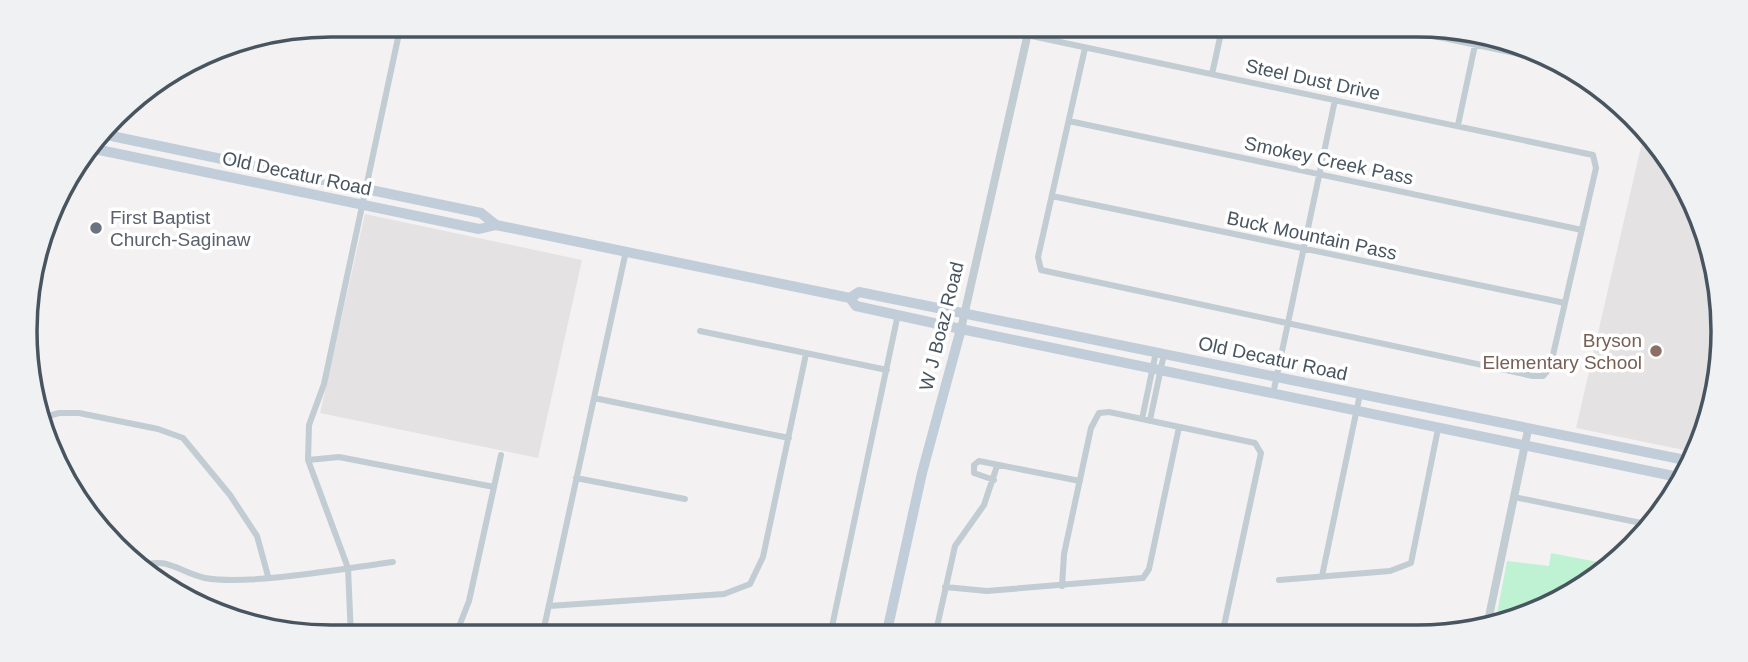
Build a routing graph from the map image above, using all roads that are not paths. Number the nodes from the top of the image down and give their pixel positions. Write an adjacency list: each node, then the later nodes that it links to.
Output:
1 (398, 37): 18 (street)
2 (1027, 37): 28 (street, W J Boaz Road)
3 (1036, 37): 7 (street, Steel Dust Drive)
4 (1220, 37): 9 (street)
5 (1439, 37): 6 (street)
6 (1475, 45): 8 (street); 12 (street)
7 (1085, 48): 9 (street, Steel Dust Drive); 11 (street)
8 (1515, 53)
9 (1212, 74): 10 (street, Steel Dust Drive)
10 (1335, 100): 12 (street, Steel Dust Drive); 16 (street)
11 (1069, 121): 16 (street, Smokey Creek Pass); 19 (street)
12 (1458, 125): 22 (street, Steel Dust Drive)
13 (111, 136): 15 (main road, Old Decatur Road)
14 (100, 150): 17 (main road, Old Decatur Road)
15 (264, 167): 17 (main road); 18 (main road, Old Decatur Road)
16 (1319, 174): 22 (street, Smokey Creek Pass); 23 (street)
17 (260, 183): 20 (main road, Old Decatur Road)
18 (366, 187): 20 (street); 21 (main road, Old Decatur Road)
19 (1052, 196): 23 (street, Buck Mountain Pass); 29 (street)
20 (363, 205): 21 (main road, Old Decatur Road); 51 (street)
21 (496, 225): 24 (main road, Old Decatur Road)
22 (1582, 230): 26 (street)
23 (1304, 248): 26 (street, Buck Mountain Pass); 29 (street)
24 (626, 250): 25 (main road, Old Decatur Road); 39 (street)
25 (850, 298): 27 (main road, Old Decatur Road); 28 (main road, Old Decatur Road)
26 (1565, 303): 29 (street)
27 (898, 314): 30 (main road, Old Decatur Road); 34 (street)
28 (964, 314): 30 (street, W J Boaz Road); 32 (main road, Old Decatur Road)
29 (1288, 324): 36 (street)
30 (961, 329): 35 (main road, Old Decatur Road); 76 (main road, W J Boaz Road)
31 (700, 331): 33 (street)
32 (1160, 353): 35 (street); 36 (main road, Old Decatur Road)
33 (806, 354): 34 (street); 46 (street)
34 (887, 370): 75 (street)
35 (1156, 370): 37 (main road, Old Decatur Road); 42 (street)
36 (1277, 377): 37 (street); 38 (main road, Old Decatur Road)
37 (1273, 394): 40 (main road, Old Decatur Road)
38 (1360, 394): 40 (street); 45 (main road, Old Decatur Road)
39 (594, 398): 46 (street); 55 (street)
40 (1356, 411): 44 (main road, Old Decatur Road); 66 (street)
41 (49, 416): 65 (street)
42 (1146, 419): 43 (street); 57 (street)
43 (1179, 426): 68 (street); 78 (street)
44 (1438, 429): 47 (main road, Old Decatur Road); 66 (street)
45 (1528, 429): 47 (street); 49 (main road, Old Decatur Road)
46 (789, 438): 70 (street)
47 (1524, 447): 53 (main road, Old Decatur Road); 59 (street)
48 (501, 455): 58 (street)
49 (1661, 455): 50 (main road, Old Decatur Road); 53 (main road)
50 (1682, 459)
51 (308, 460): 58 (street); 64 (street)
52 (997, 466): 56 (street); 56 (street); 57 (street)
53 (1657, 473): 54 (main road, Old Decatur Road)
54 (1673, 476)
55 (576, 478): 60 (street); 70 (street)
56 (994, 480): 69 (street)
57 (1080, 481): 68 (street)
58 (494, 487): 73 (street)
59 (1514, 497): 61 (street); 71 (street)
60 (685, 499)
61 (1640, 523)
62 (393, 562): 64 (street)
63 (153, 565): 65 (street)
64 (348, 568): 65 (street); 72 (street)
65 (268, 576)
66 (1322, 576): 67 (street)
67 (1279, 580)
68 (1062, 586): 69 (street)
69 (945, 587): 77 (street)
70 (549, 606): 74 (street)
71 (1489, 616)
72 (350, 625)
73 (460, 625)
74 (545, 625)
75 (832, 625)
76 (888, 625)
77 (937, 625)
78 (1224, 625)

